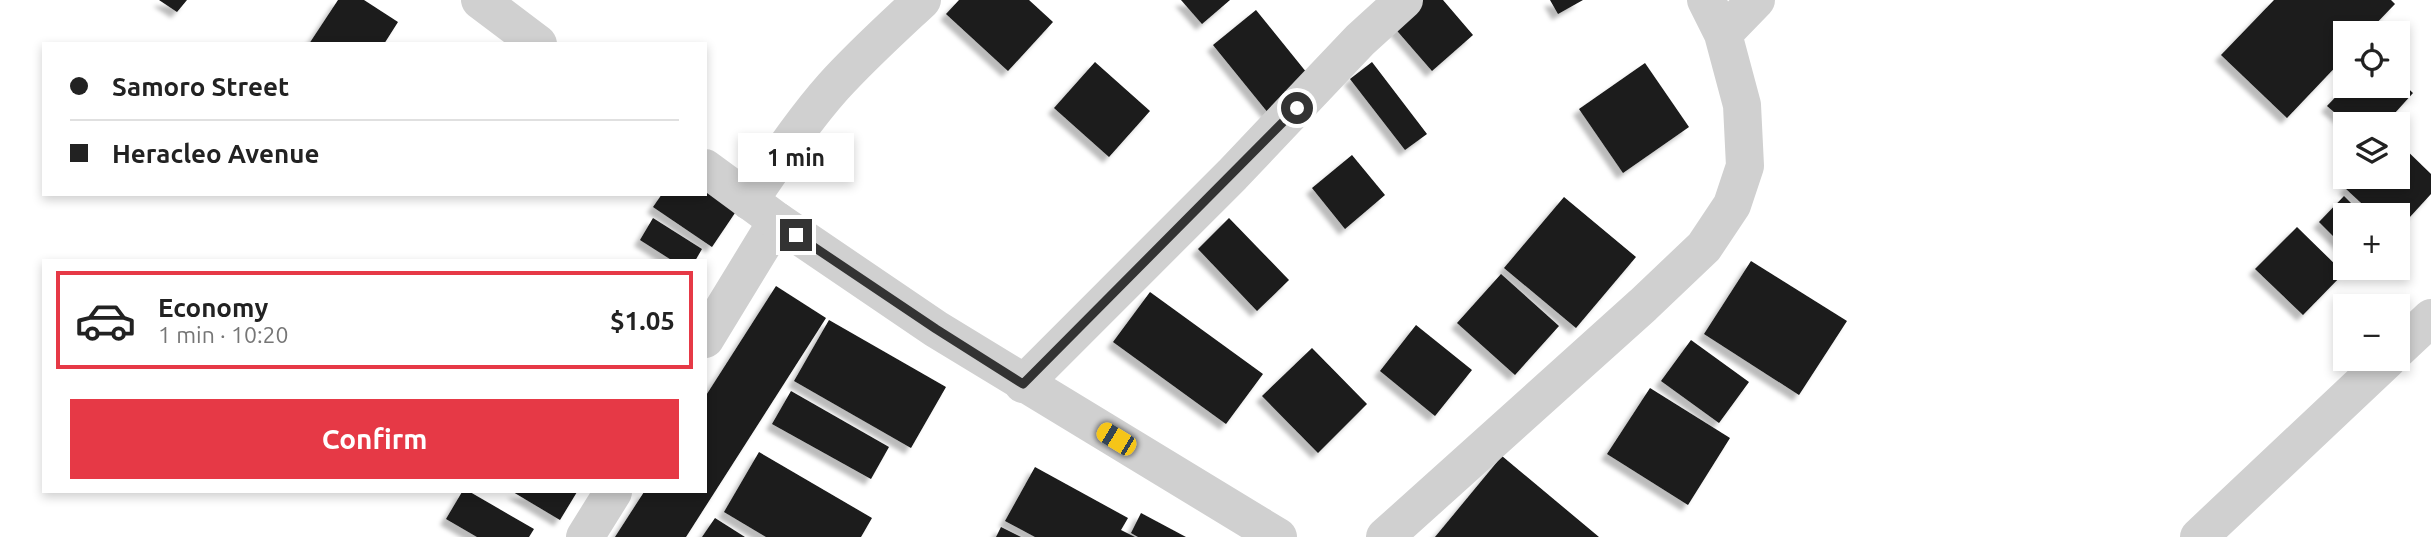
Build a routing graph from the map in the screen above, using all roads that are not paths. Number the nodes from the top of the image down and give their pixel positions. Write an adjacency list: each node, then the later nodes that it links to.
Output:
1 (480, 0): 7 (street)
2 (922, 0): 9 (street)
3 (1404, 0): 14 (street)
4 (1706, 0): 6 (street)
5 (1756, 0): 6 (street)
6 (1723, 34): 18 (street)
7 (535, 42)
8 (707, 169): 9 (street)
9 (763, 211): 11 (street); 14 (street)
10 (2431, 318): 12 (street)
11 (707, 335)
12 (2410, 338)
13 (2375, 371): 19 (street)
14 (1023, 384): 17 (street)
15 (612, 493): 16 (street)
16 (585, 537)
17 (1278, 537)
18 (1385, 537)
19 (2199, 537)

